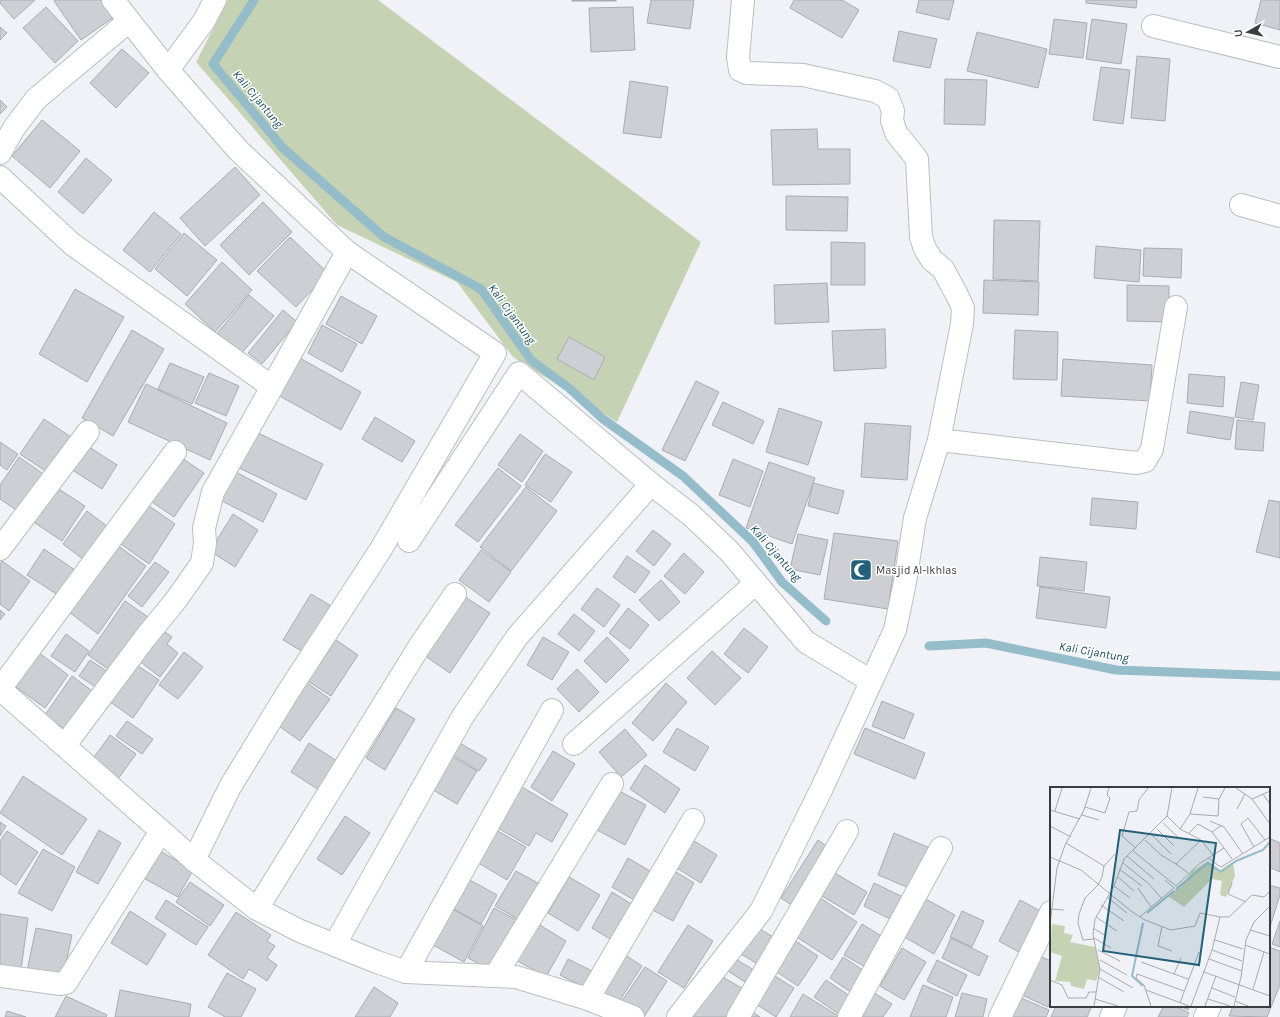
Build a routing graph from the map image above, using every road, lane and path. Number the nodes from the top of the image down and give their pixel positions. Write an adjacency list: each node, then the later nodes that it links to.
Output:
1 (113, 0): 4 (street)
2 (215, 0): 7 (street)
3 (743, 0): 16 (street)
4 (129, 21): 7 (street); 8 (street)
5 (1153, 26): 6 (street)
6 (1280, 57)
7 (168, 70): 12 (street)
8 (0, 153)
9 (0, 177): 14 (street)
10 (1241, 205): 11 (street)
11 (1280, 216)
12 (347, 252): 14 (street); 33 (street)
13 (1176, 307): 16 (street)
14 (272, 387): 27 (street)
15 (88, 432): 20 (street)
16 (939, 440): 23 (street)
17 (175, 452): 24 (street)
18 (651, 484): 19 (street); 21 (street); 36 (street)
19 (409, 541)
20 (0, 549)
21 (756, 583): 23 (street); 26 (street)
22 (454, 594): 34 (street)
23 (874, 674): 44 (street)
24 (0, 689): 27 (street)
25 (552, 710): 37 (street)
26 (574, 744)
27 (65, 745): 30 (street)
28 (612, 784): 38 (street)
29 (693, 820): 40 (street)
30 (161, 831): 33 (street); 39 (street)
31 (847, 831): 45 (street)
32 (941, 848): 46 (street)
33 (194, 860): 34 (street)
34 (257, 908): 36 (street)
35 (1050, 914): 47 (street)
36 (335, 944): 37 (street)
37 (406, 972): 38 (street)
38 (496, 975): 40 (street)
39 (0, 976)
40 (588, 999): 43 (street)
41 (1116, 1007): 48 (street)
42 (1210, 1007): 49 (street)
43 (633, 1017)
44 (678, 1017)
45 (738, 1017)
46 (849, 1017)
47 (1000, 1017)
48 (1111, 1017)
49 (1205, 1017)

